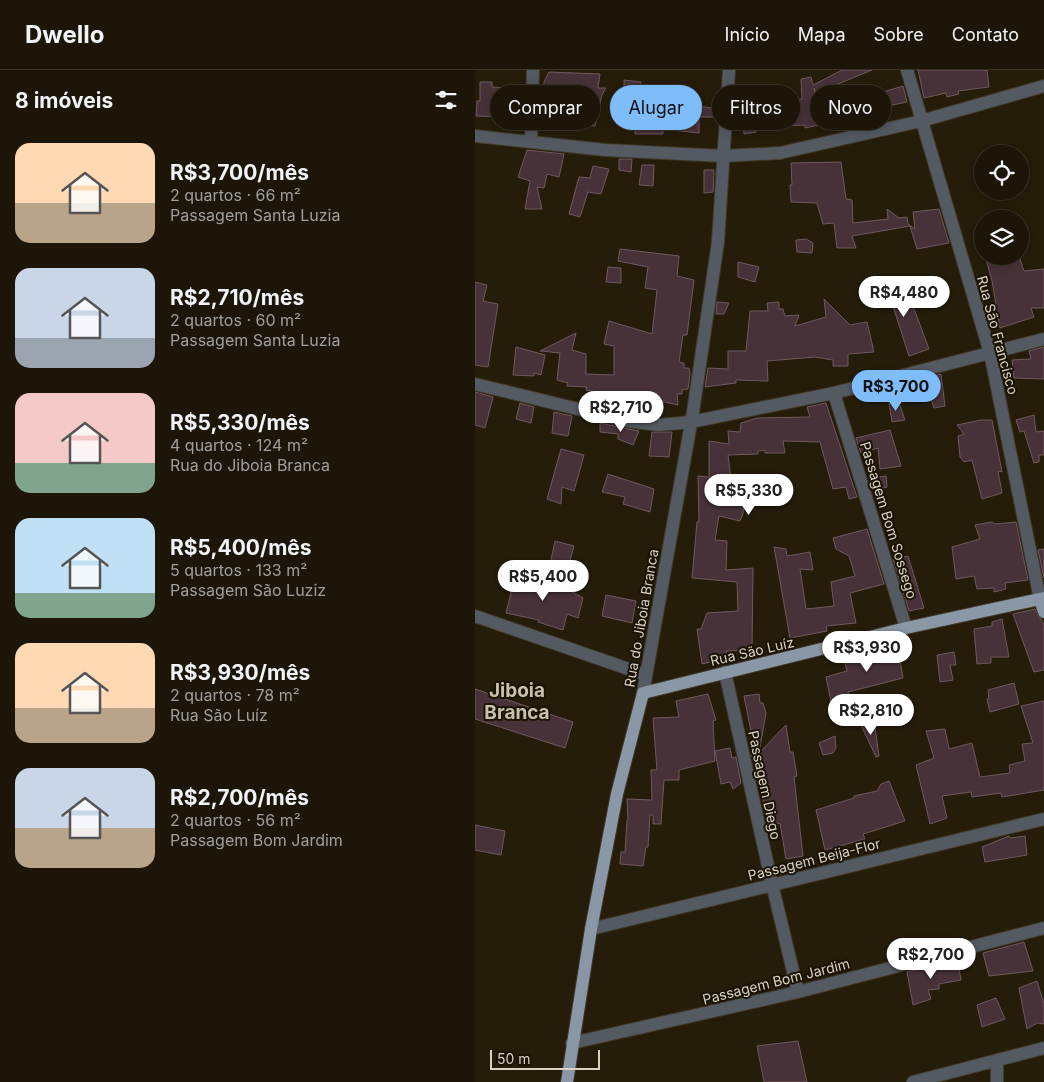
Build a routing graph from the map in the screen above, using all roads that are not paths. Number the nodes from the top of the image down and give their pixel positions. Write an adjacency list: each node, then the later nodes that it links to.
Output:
1 (533, 70): 7 (street)
2 (729, 70): 8 (street, Rua do Jiboia Branca)
3 (907, 70): 5 (street, Rua São Francisco)
4 (1044, 86): 5 (street)
5 (921, 121): 8 (street); 10 (street, Rua São Francisco)
6 (475, 136): 7 (street)
7 (531, 142): 8 (street)
8 (724, 156): 13 (street, Rua do Jiboia Branca)
9 (1044, 339): 10 (street)
10 (990, 353): 12 (street); 14 (street, Rua São Francisco)
11 (475, 384): 13 (street)
12 (835, 392): 13 (street); 17 (street, Passagem Bom Sossego)
13 (691, 422): 19 (street, Rua do Jiboia Branca)
14 (1042, 598): 15 (main road, Rua São Francisco); 17 (main road, Rua São Luíz)
15 (1044, 612)
16 (475, 616): 19 (street)
17 (905, 628): 18 (main road, Rua São Luíz)
18 (725, 672): 20 (main road, Rua São Luíz); 22 (street, Passagem Diego)
19 (646, 675): 20 (street, Rua do Jiboia Branca)
20 (643, 693): 24 (main road, Rua do Jiboia Branca)
21 (1044, 819): 22 (street, Passagem Beija-Flor)
22 (772, 884): 24 (street, Passagem Beija-Flor); 25 (street, Passagem Diego)
23 (1044, 928): 25 (street, Passagem Bom Jardim)
24 (591, 929): 26 (main road, Rua do Jiboia Branca)
25 (798, 992): 26 (street, Passagem Bom Jardim)
26 (572, 1043): 29 (main road, Rua do Jiboia Branca)
27 (1044, 1048): 28 (street)
28 (997, 1060): 30 (street); 31 (street)
29 (567, 1082)
30 (916, 1082)
31 (997, 1082)

